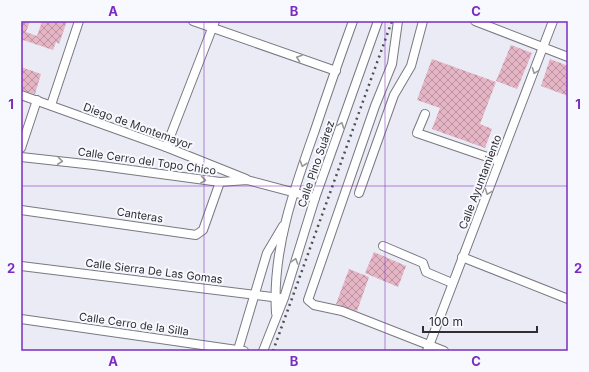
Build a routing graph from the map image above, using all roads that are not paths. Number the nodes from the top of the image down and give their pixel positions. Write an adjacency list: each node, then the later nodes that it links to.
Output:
1 (79, 21): 15 (street)
2 (193, 21): 9 (street)
3 (353, 21): 12 (street, Calle Pino Suárez)
4 (378, 21): 25 (street, Calle Pino Suárez, one-way to 4)
5 (398, 21): 36 (street)
6 (423, 21): 24 (street)
7 (475, 21): 10 (street)
8 (554, 21): 10 (street, Calle Ayuntamiento)
9 (214, 24): 12 (street, one-way to 9); 17 (street)
10 (544, 47): 11 (street); 20 (street, Calle Ayuntamiento, one-way to 20)
11 (568, 57)
12 (336, 70): 23 (street, Calle Pino Suárez, one-way to 23)
13 (21, 95): 14 (street, Diego de Montemayor)
14 (36, 100): 15 (street, Diego de Montemayor); 18 (street)
15 (51, 105): 17 (street, Diego de Montemayor)
16 (425, 114): 20 (street)
17 (166, 147): 21 (street, Diego de Montemayor)
18 (21, 148)
19 (21, 157): 22 (street, Calle Cerro del Topo Chico, one-way to 22)
20 (499, 161): 29 (street, Calle Ayuntamiento, one-way to 29)
21 (247, 180): 22 (street, Calle Cerro del Topo Chico); 23 (street, Calle Cerro del Topo Chico)
22 (220, 182): 26 (street, Canteras)
23 (293, 192): 25 (street, Calle Cerro del Topo Chico); 27 (street, Calle Pino Suárez)
24 (359, 194)
25 (315, 198): 33 (street, Calle Pino Suárez, one-way to 25)
26 (21, 210)
27 (285, 223): 32 (street, Calle Pino Suárez); 33 (street, Calle Pino Suárez)
28 (383, 246): 31 (street)
29 (462, 257): 31 (street, Calle Ayuntamiento); 34 (street)
30 (21, 266): 32 (street, Calle Sierra De Las Gomas)
31 (452, 283): 36 (street, Calle Ayuntamiento)
32 (253, 296): 33 (street, Calle Sierra De Las Gomas); 37 (street, Calle Pino Suárez)
33 (279, 298): 38 (street, Calle Pino Suárez)
34 (568, 299)
35 (21, 319): 37 (street, Calle Cerro de la Silla)
36 (428, 348): 39 (street)
37 (241, 350)
38 (263, 351)
39 (444, 351)

